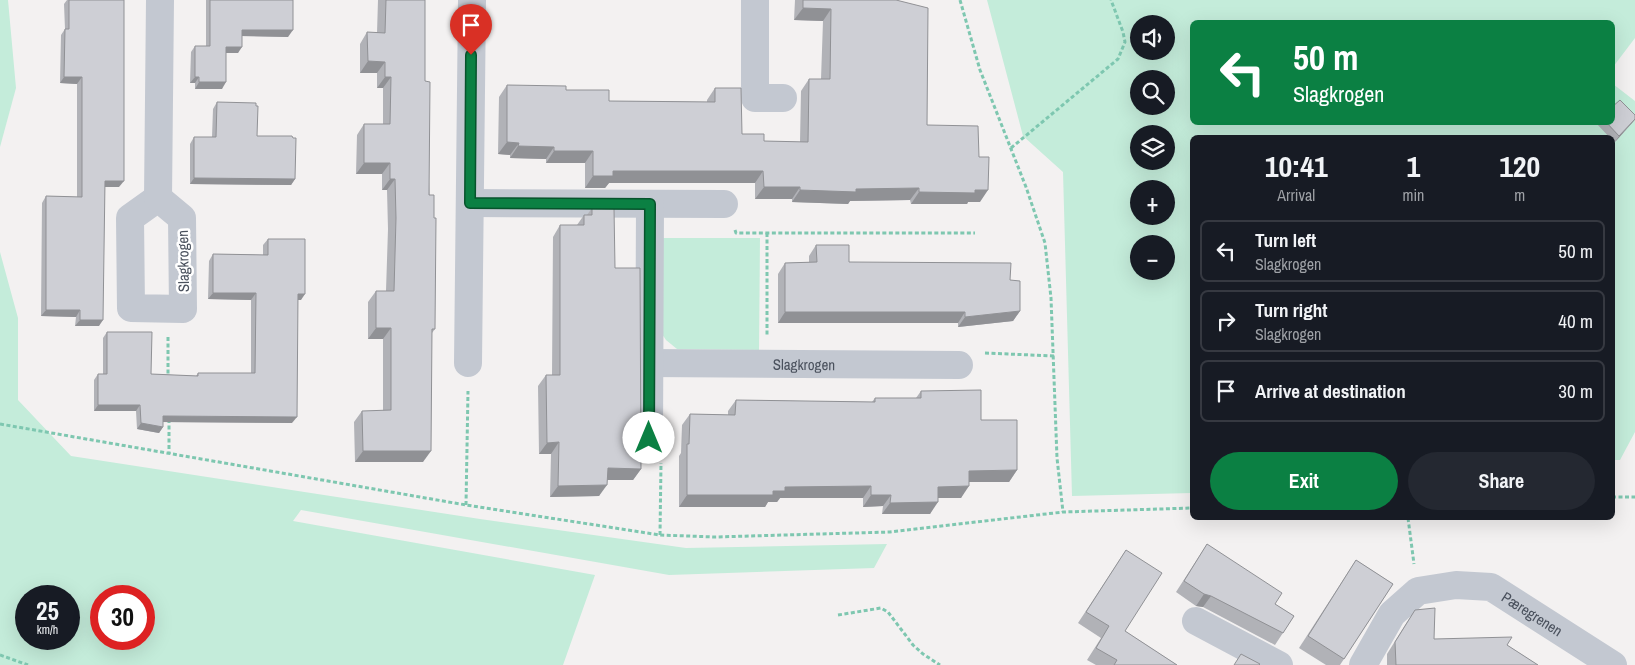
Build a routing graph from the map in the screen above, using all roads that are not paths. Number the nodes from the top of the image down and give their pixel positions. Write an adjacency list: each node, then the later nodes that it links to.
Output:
1 (160, 0): 5 (street)
2 (472, 0): 6 (street)
3 (755, 0): 4 (street)
4 (783, 98)
5 (158, 198): 5 (street, Slagkrogen)
6 (470, 203): 7 (street); 9 (street)
7 (650, 204): 8 (street); 10 (street)
8 (724, 204)
9 (468, 362)
10 (649, 363): 11 (street, Slagkrogen); 12 (street)
11 (959, 365)
12 (649, 438)
13 (1196, 621): 14 (street)
14 (1279, 665)
15 (1363, 665): 16 (street, Pæregrenen)
16 (1613, 665)

